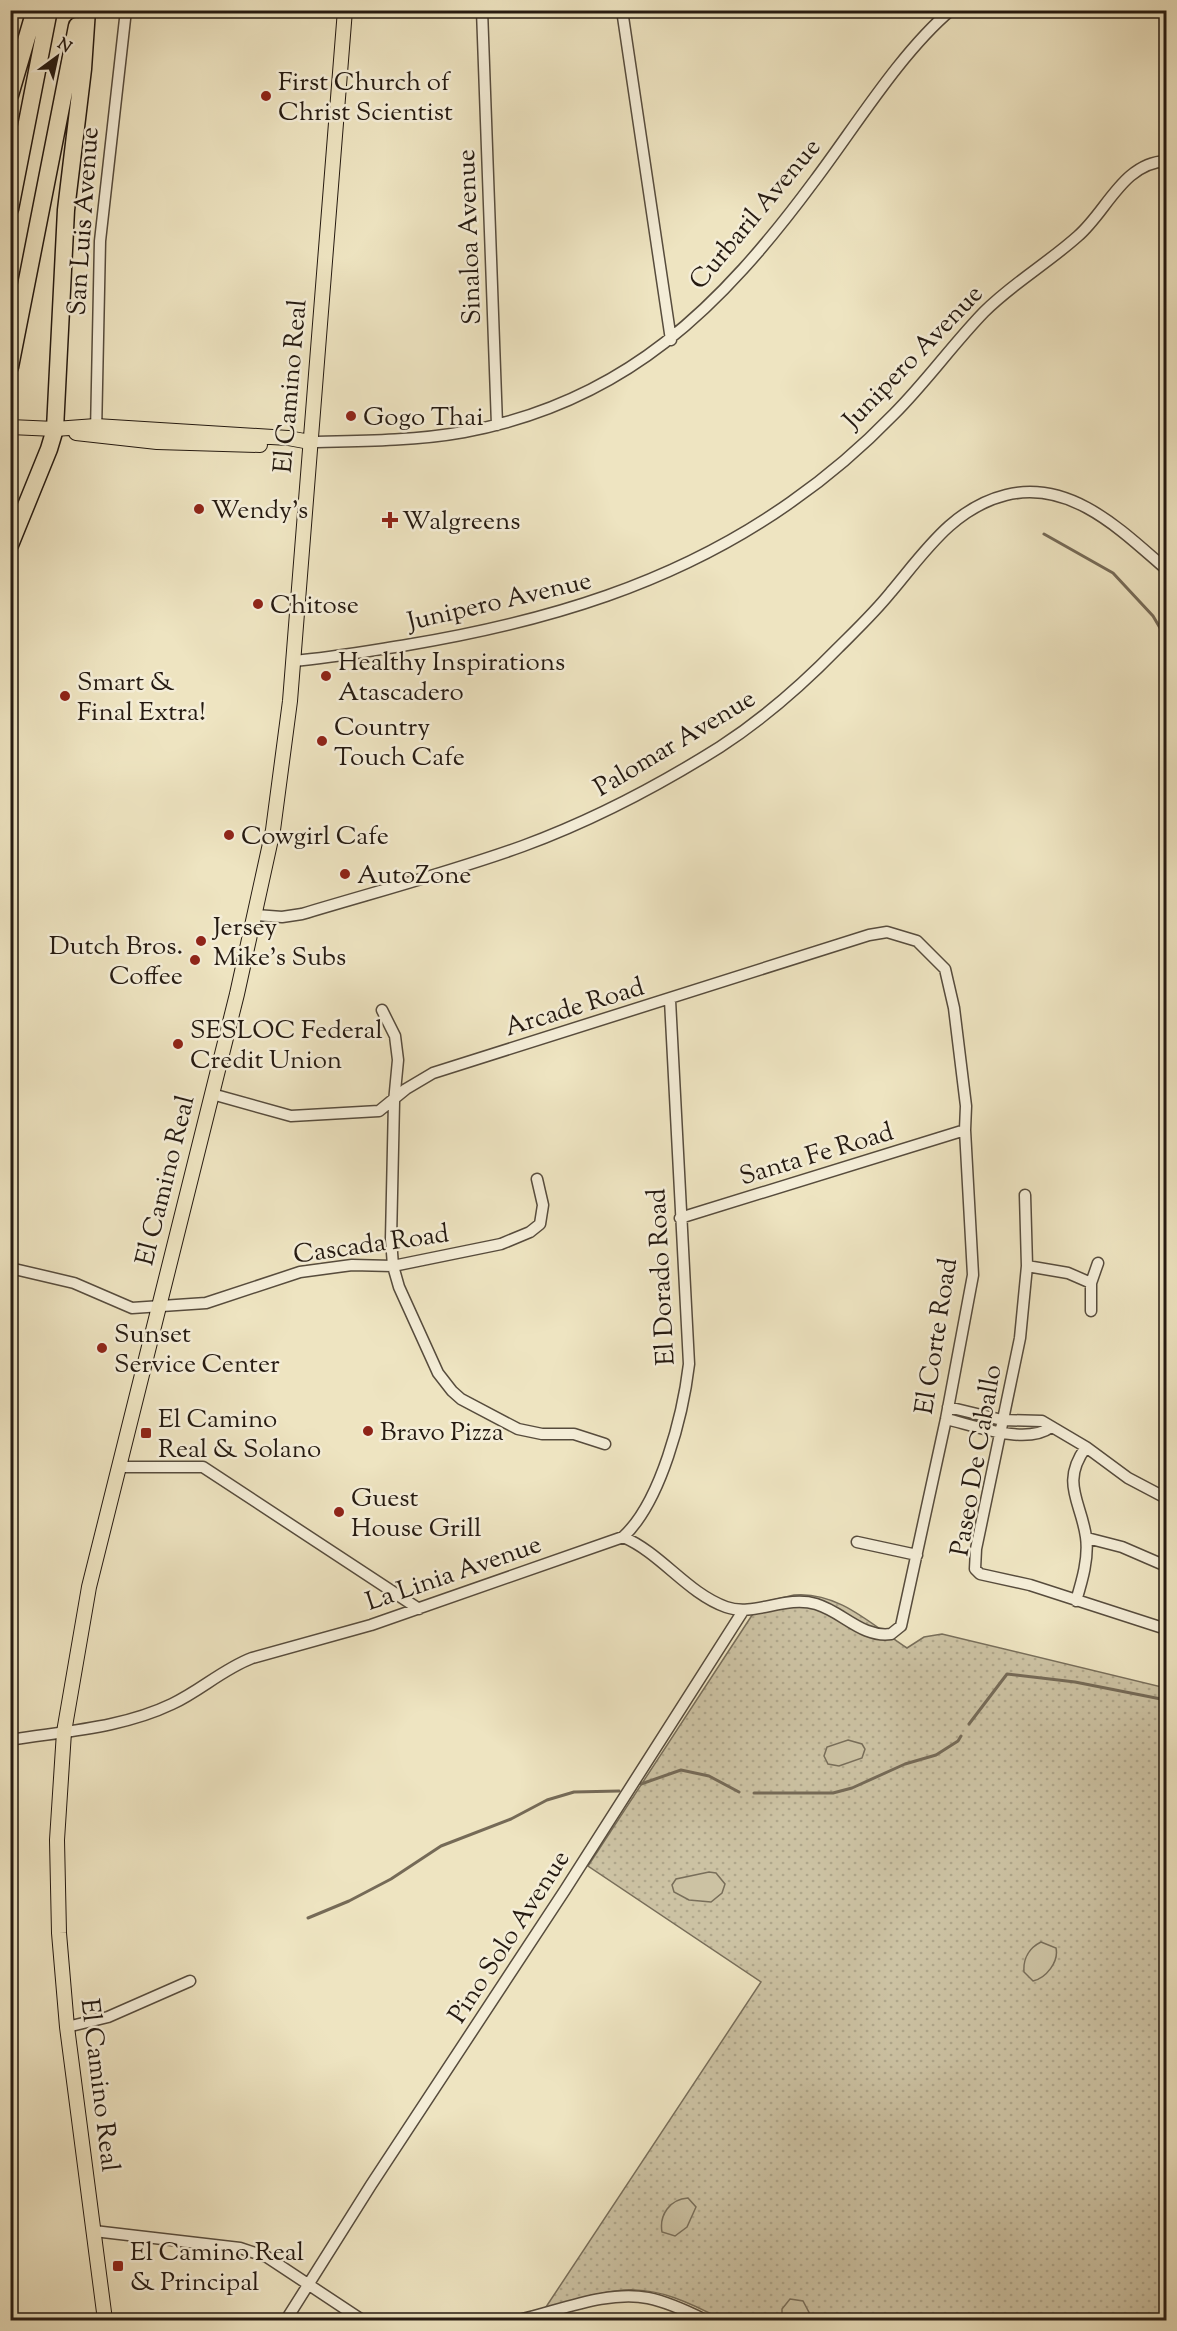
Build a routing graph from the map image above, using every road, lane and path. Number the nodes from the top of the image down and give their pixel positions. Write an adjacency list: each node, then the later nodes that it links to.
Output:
1 (35, 10): 10 (highway)
2 (49, 10): 12 (highway)
3 (80, 10): 14 (highway)
4 (87, 10): 17 (highway)
5 (126, 10): 18 (street, San Luis Avenue)
6 (345, 10): 19 (main road, El Camino Real)
7 (482, 10): 15 (street, Sinaloa Avenue)
8 (622, 10): 13 (street)
9 (951, 10): 13 (street, Curbaril Avenue)
10 (10, 95)
11 (1167, 161): 22 (street, Junipero Avenue)
12 (10, 209)
13 (671, 340): 15 (street, Curbaril Avenue)
14 (10, 367)
15 (498, 425): 19 (street, Curbaril Avenue)
16 (10, 427): 17 (main road, Curbaril Avenue)
17 (55, 429): 18 (main road, Curbaril Avenue); 20 (highway)
18 (96, 431): 19 (main road, Curbaril Avenue)
19 (310, 442): 22 (main road, El Camino Real)
20 (10, 545)
21 (1167, 569): 23 (street, Palomar Avenue)
22 (293, 661): 23 (main road, El Camino Real)
23 (256, 915): 27 (main road, El Camino Real)
24 (945, 969): 25 (street, Arcade Road); 29 (street, El Corte Road)
25 (670, 1000): 28 (street, Arcade Road); 32 (street, El Dorado Road)
26 (382, 1010): 28 (street)
27 (212, 1094): 28 (street, Arcade Road); 38 (main road, El Camino Real)
28 (393, 1102): 34 (street)
29 (965, 1130): 32 (street, Santa Fe Road); 40 (street, El Corte Road)
30 (537, 1179): 34 (street, Cascada Road)
31 (1025, 1195): 35 (street, Paseo De Caballo)
32 (680, 1218): 50 (street, El Dorado Road)
33 (1098, 1263): 37 (street)
34 (393, 1266): 38 (street, Cascada Road); 46 (street)
35 (1027, 1266): 37 (street); 42 (street, Paseo De Caballo)
36 (10, 1268): 38 (street, Cascada Road)
37 (1091, 1283): 39 (street)
38 (159, 1307): 48 (main road, El Camino Real)
39 (1090, 1311)
40 (947, 1413): 41 (street); 43 (street); 53 (street, El Corte Road)
41 (976, 1415): 42 (street); 43 (street)
42 (1002, 1420): 44 (street); 45 (street, Paseo De Caballo)
43 (974, 1426): 45 (street)
44 (1051, 1427): 45 (street); 47 (street)
45 (999, 1432): 55 (street, Paseo De Caballo)
46 (605, 1444)
47 (1086, 1447): 49 (street); 51 (street)
48 (119, 1467): 56 (street); 59 (main road, El Camino Real)
49 (1167, 1498)
50 (623, 1537): 56 (street, La Linia Avenue); 57 (street)
51 (1087, 1538): 54 (street); 55 (street)
52 (857, 1542): 53 (street)
53 (917, 1555): 57 (street, El Corte Road)
54 (1167, 1566)
55 (1076, 1601): 58 (street, Paseo De Caballo)
56 (419, 1609): 59 (street, La Linia Avenue)
57 (743, 1611): 64 (street, Pino Solo Avenue)
58 (1167, 1629)
59 (64, 1732): 60 (street, La Linia Avenue); 62 (main road, El Camino Real)
60 (10, 1740)
61 (190, 1981): 62 (street)
62 (67, 2027): 63 (main road, El Camino Real)
63 (94, 2230): 64 (street); 65 (main road, El Camino Real)
64 (310, 2284): 66 (street, Pino Solo Avenue); 67 (street)
65 (105, 2320)
66 (286, 2320)
67 (362, 2320)
68 (519, 2320): 69 (street)
69 (705, 2320)

